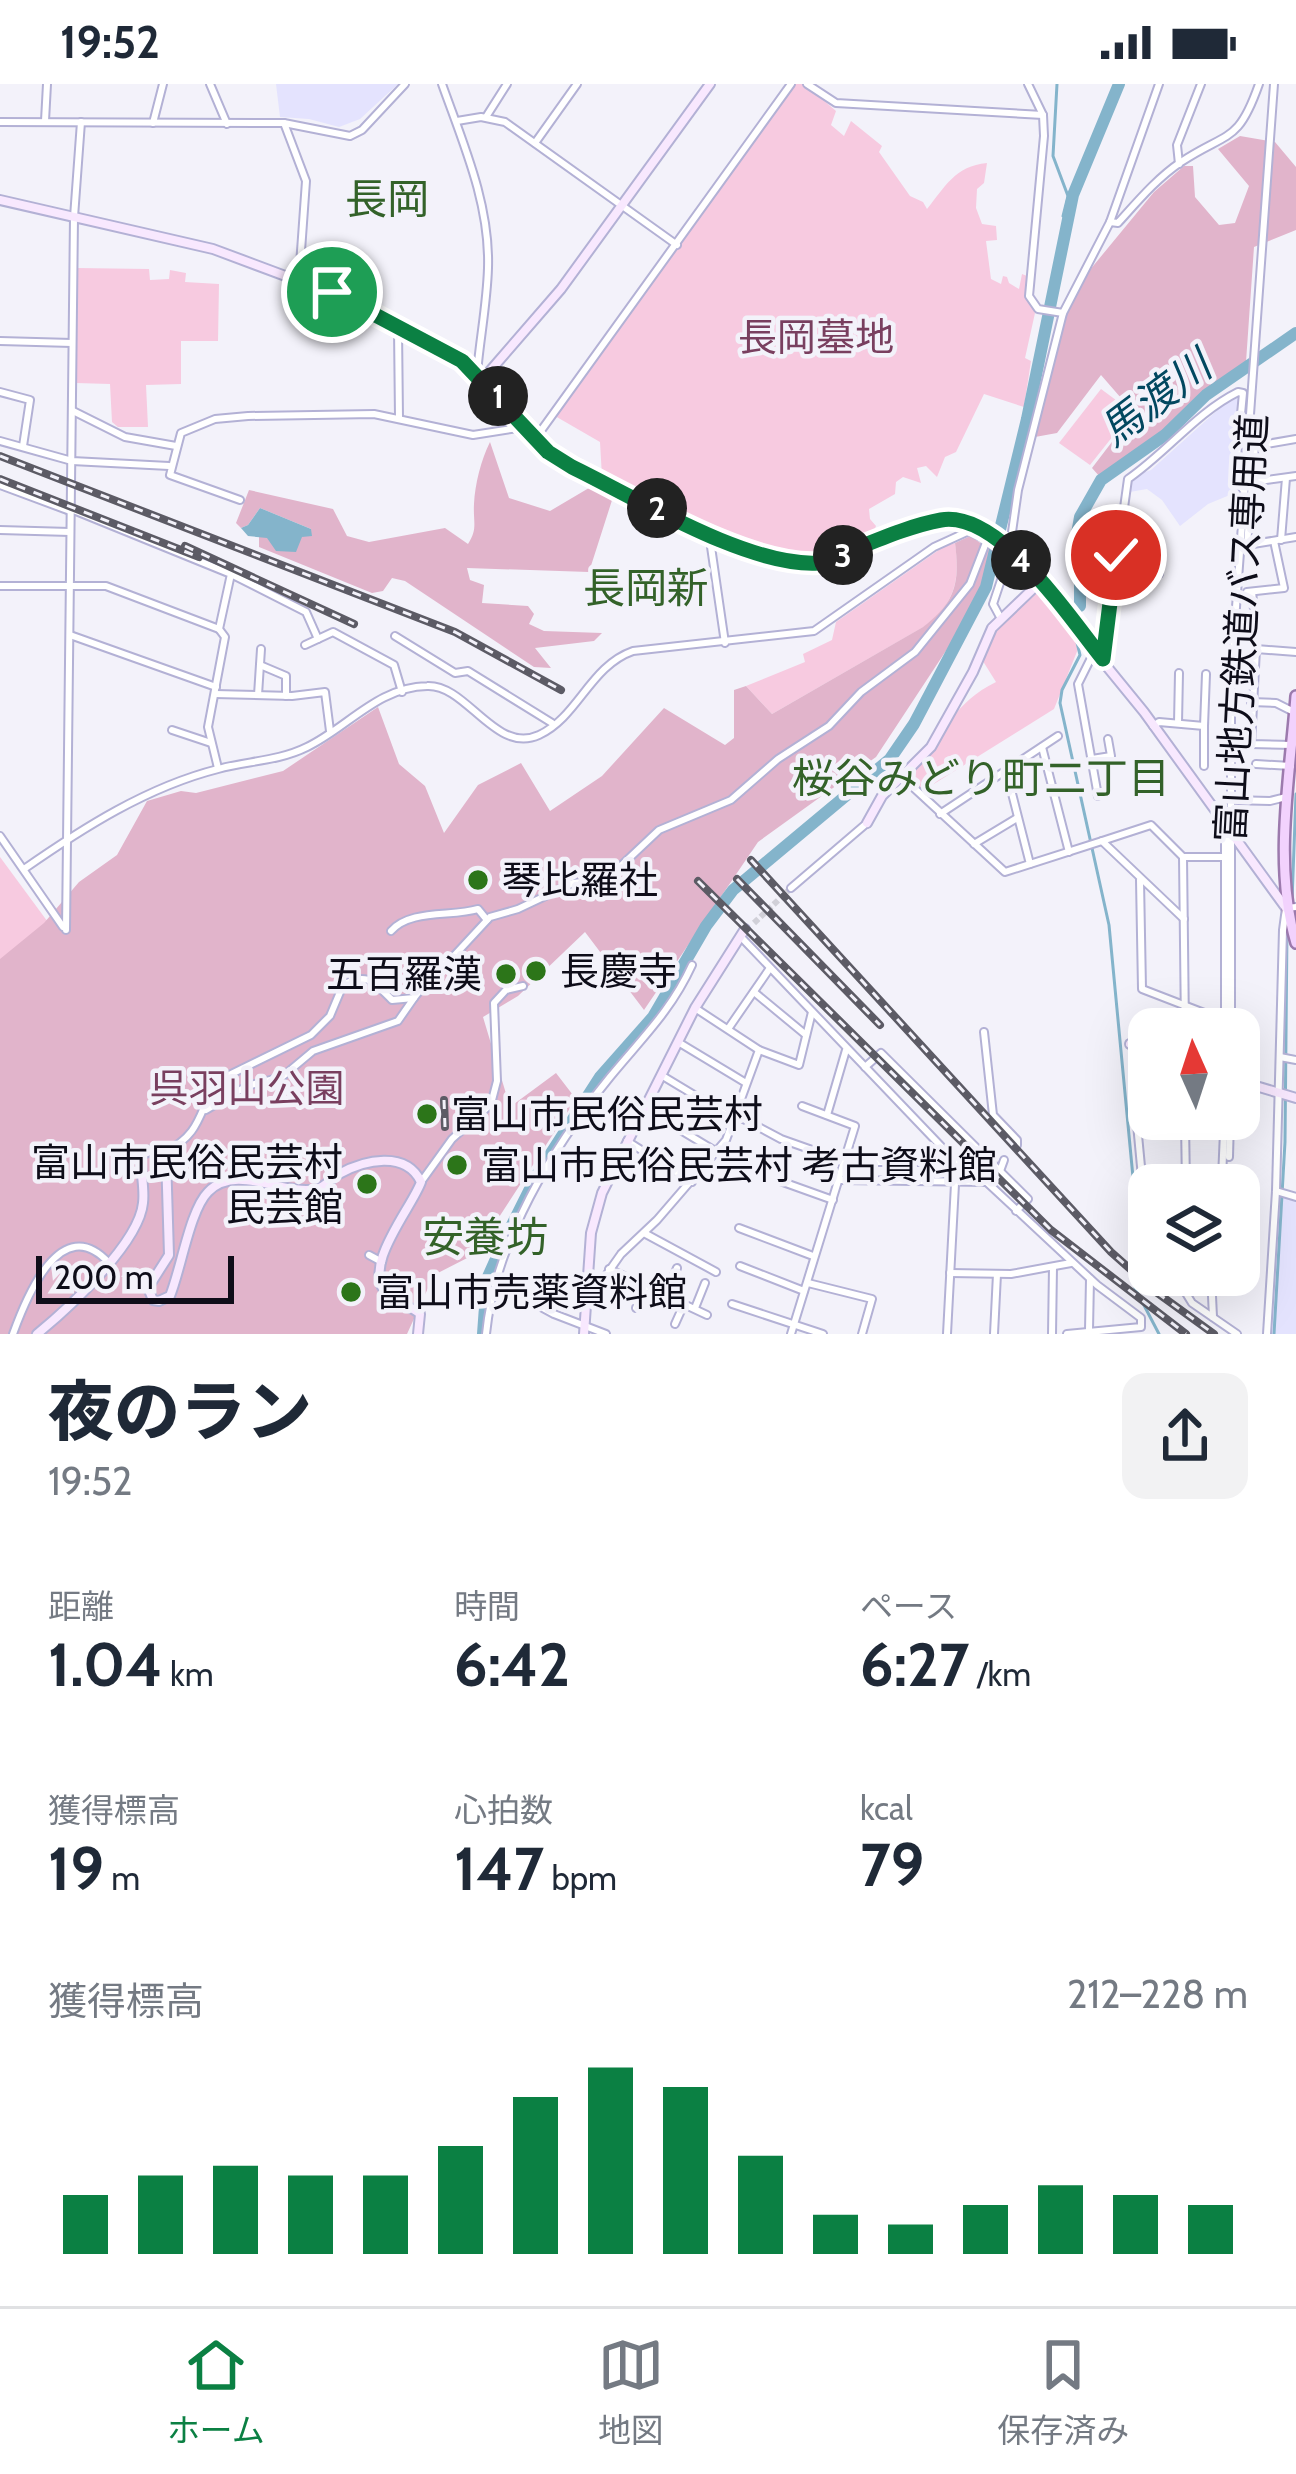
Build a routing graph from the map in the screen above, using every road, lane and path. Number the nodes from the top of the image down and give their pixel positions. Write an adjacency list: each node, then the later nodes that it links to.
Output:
1 (47, 84): 18 (street)
2 (163, 84): 22 (street)
3 (210, 84): 24 (street)
4 (405, 84): 23 (street)
5 (442, 84): 21 (street)
6 (507, 84): 17 (street)
7 (577, 84): 25 (street)
8 (710, 84): 28 (street)
9 (791, 84): 31 (street)
10 (807, 84): 16 (street)
11 (1028, 84): 16 (street)
12 (1159, 84): 30 (street)
13 (1202, 84): 26 (street)
14 (1259, 84): 26 (street)
15 (1274, 84): 53 (street, 富山地方鉄道バス専用道)
16 (1043, 115): 33 (street)
17 (486, 117): 21 (street); 25 (street)
18 (46, 121): 19 (street); 20 (street)
19 (0, 122)
20 (82, 122): 22 (street); 29 (street)
21 (455, 122): 37 (street)
22 (153, 123): 24 (street)
23 (284, 123): 24 (street); 32 (street)
24 (227, 124)
25 (535, 143): 28 (street)
26 (1179, 164): 30 (street)
27 (0, 200): 29 (street)
28 (623, 206): 31 (street); 37 (street)
29 (74, 218): 32 (street); 36 (street)
30 (1109, 222): 33 (street)
31 (676, 245): 42 (street)
32 (299, 279): 34 (street)
33 (1059, 313): 62 (street)
34 (398, 325): 37 (street); 40 (street)
35 (0, 341): 36 (street)
36 (72, 343): 39 (street)
37 (480, 376): 41 (street)
38 (0, 392): 45 (street)
39 (72, 410): 46 (street); 47 (street)
40 (399, 420): 41 (street); 46 (street)
41 (524, 427): 42 (street)
42 (535, 439): 58 (street)
43 (1296, 439): 51 (street)
44 (0, 441): 45 (street)
45 (23, 446): 47 (street)
46 (176, 446): 48 (street)
47 (72, 461): 48 (street); 55 (street)
48 (170, 466): 54 (street)
49 (1296, 476): 50 (street)
50 (1286, 478): 51 (street); 61 (street)
51 (1251, 482): 61 (street)
52 (0, 485): 55 (street)
53 (1244, 491): 63 (street); 111 (street, 富山地方鉄道バス専用道)
54 (240, 500)
55 (70, 510): 57 (street); 64 (street)
56 (0, 530): 57 (street)
57 (70, 532): 68 (street)
58 (709, 533): 59 (street); 75 (street)
59 (989, 536): 62 (street); 69 (street); 75 (street); 130 (street)
60 (1296, 537): 61 (street)
61 (1278, 540): 70 (street)
62 (1008, 545): 66 (street)
63 (1116, 555): 65 (street); 80 (street)
64 (231, 574): 71 (street); 74 (street)
65 (1159, 574)
66 (1039, 583): 69 (street); 78 (street)
67 (0, 586): 68 (street)
68 (71, 588): 71 (street); 72 (street)
69 (1000, 617): 108 (street)
70 (1256, 627)
71 (219, 629): 84 (street)
72 (70, 634): 84 (street); 118 (street)
73 (395, 636): 91 (street)
74 (318, 639): 76 (street); 85 (street)
75 (725, 644): 91 (street)
76 (305, 645)
77 (262, 650): 81 (street)
78 (1096, 650): 80 (street); 102 (street)
79 (1296, 652): 89 (street)
80 (1103, 659): 93 (street)
81 (260, 665): 86 (street); 87 (street)
82 (1180, 674): 92 (street)
83 (1206, 674): 94 (street)
84 (215, 691): 86 (street); 99 (street)
85 (402, 692): 91 (street); 96 (street)
86 (258, 695): 87 (street)
87 (286, 696): 96 (street)
88 (1296, 696): 90 (main road)
89 (1251, 702): 90 (street); 100 (street)
90 (1295, 712): 100 (main road)
91 (554, 723)
92 (1178, 724): 93 (street); 94 (street)
93 (1153, 726): 115 (street)
94 (1204, 726): 104 (street)
95 (172, 730): 99 (street)
96 (331, 731): 106 (street)
97 (1058, 736): 101 (street)
98 (1108, 739): 102 (street)
99 (211, 742): 106 (street)
100 (1292, 745): 105 (main road)
101 (1042, 747): 107 (street); 121 (street)
102 (1092, 759): 109 (street)
103 (1256, 764): 105 (street)
104 (1204, 766)
105 (1291, 766): 110 (main road)
106 (218, 768): 118 (street)
107 (1006, 770): 112 (street); 113 (street)
108 (902, 777): 112 (street); 114 (street)
109 (1099, 796)
110 (1288, 797): 111 (street); 116 (main road)
111 (1230, 800): 115 (street, 富山地方鉄道バス専用道)
112 (940, 814): 120 (street)
113 (1017, 818): 120 (street); 124 (street)
114 (867, 823): 127 (street)
115 (1227, 829): 123 (street); 128 (street); 142 (street, 富山地方鉄道バス専用道)
116 (1291, 833): 128 (main road)
117 (0, 836): 125 (street)
118 (70, 838): 125 (street); 125 (street)
119 (1102, 842): 121 (street); 122 (street); 126 (street)
120 (973, 845): 124 (street)
121 (1069, 852): 124 (street)
122 (1184, 856): 123 (street); 129 (street)
123 (1225, 857): 141 (street)
124 (1030, 864)
125 (24, 869)
126 (1140, 880): 129 (street); 140 (street)
127 (790, 888)
128 (1291, 908): 133 (main road); 150 (street)
129 (1184, 919): 140 (street)
130 (487, 920): 132 (street); 138 (street)
131 (746, 929): 135 (street); 139 (street)
132 (391, 931)
133 (1296, 944)
134 (692, 965): 199 (street)
135 (770, 968): 137 (street); 143 (street)
136 (523, 986): 175 (street)
137 (754, 992): 144 (street); 146 (street)
138 (414, 998): 160 (street); 160 (street)
139 (695, 1008): 144 (street); 147 (street)
140 (1185, 1008)
141 (1225, 1008)
142 (1231, 1008)
143 (812, 1012): 146 (street); 148 (street)
144 (728, 1029): 149 (street)
145 (984, 1032): 165 (street)
146 (806, 1035): 149 (street)
147 (678, 1042): 153 (street); 154 (street)
148 (847, 1048): 152 (street); 161 (street)
149 (759, 1050): 154 (street)
150 (1280, 1057): 151 (street); 156 (street)
151 (1296, 1060)
152 (866, 1067): 171 (street); 172 (street)
153 (661, 1075): 159 (street); 162 (street)
154 (746, 1083): 162 (street)
155 (1260, 1087): 156 (street)
156 (1280, 1093): 157 (street); 179 (street)
157 (1296, 1098)
158 (802, 1106): 161 (street)
159 (644, 1108): 164 (street); 167 (street)
160 (206, 1110): 166 (street)
161 (827, 1115): 170 (street)
162 (735, 1117): 167 (street); 170 (street)
163 (1229, 1140): 168 (street)
164 (627, 1141): 176 (street); 207 (street)
165 (1017, 1145)
166 (165, 1152): 175 (street); 188 (street)
167 (717, 1152): 176 (street)
168 (1229, 1157)
169 (1004, 1160): 172 (street)
170 (846, 1162): 171 (street); 173 (street)
171 (956, 1162): 177 (street)
172 (1000, 1171): 177 (street); 182 (street)
173 (841, 1180): 178 (street); 181 (street)
174 (780, 1181): 181 (street)
175 (421, 1182): 187 (street)
176 (692, 1182): 184 (street)
177 (987, 1183): 178 (street); 182 (street)
178 (955, 1184): 195 (street)
179 (1276, 1191): 180 (street); 230 (street)
180 (1295, 1194)
181 (833, 1200): 186 (street)
182 (1016, 1211): 189 (street)
183 (739, 1228): 186 (street)
184 (644, 1233): 193 (street); 194 (street)
185 (370, 1255): 187 (street)
186 (813, 1256): 202 (street)
187 (382, 1262): 198 (street)
188 (109, 1263): 218 (street); 219 (street)
189 (1072, 1263): 191 (street); 197 (street)
190 (740, 1266): 202 (street)
191 (1053, 1267): 196 (street); 227 (street)
192 (677, 1268): 204 (street)
193 (609, 1269): 201 (street); 207 (street)
194 (716, 1272)
195 (950, 1273): 196 (street); 225 (street)
196 (997, 1274): 226 (street)
197 (1090, 1279): 216 (street); 216 (street)
198 (381, 1281): 203 (street); 220 (street)
199 (493, 1281): 217 (street); 221 (street)
200 (705, 1283): 211 (street)
201 (645, 1286): 204 (street); 210 (street)
202 (807, 1287): 215 (street); 224 (street)
203 (373, 1289)
204 (666, 1295): 208 (street)
205 (1187, 1296): 213 (street)
206 (1212, 1296): 213 (street)
207 (586, 1304): 217 (street)
208 (684, 1304): 211 (street); 214 (street)
209 (732, 1304): 215 (street)
210 (636, 1308)
211 (694, 1309): 212 (street)
212 (707, 1315)
213 (1213, 1317): 229 (street)
214 (675, 1324)
215 (792, 1330): 223 (street)
216 (1089, 1330): 228 (street)
217 (585, 1331): 222 (street)
218 (13, 1334)
219 (37, 1334)
220 (418, 1334)
221 (486, 1334)
222 (605, 1334)
223 (823, 1334)
224 (862, 1334)
225 (946, 1334)
226 (994, 1334)
227 (1052, 1334)
228 (1066, 1334)
229 (1237, 1334)
230 (1267, 1334)

